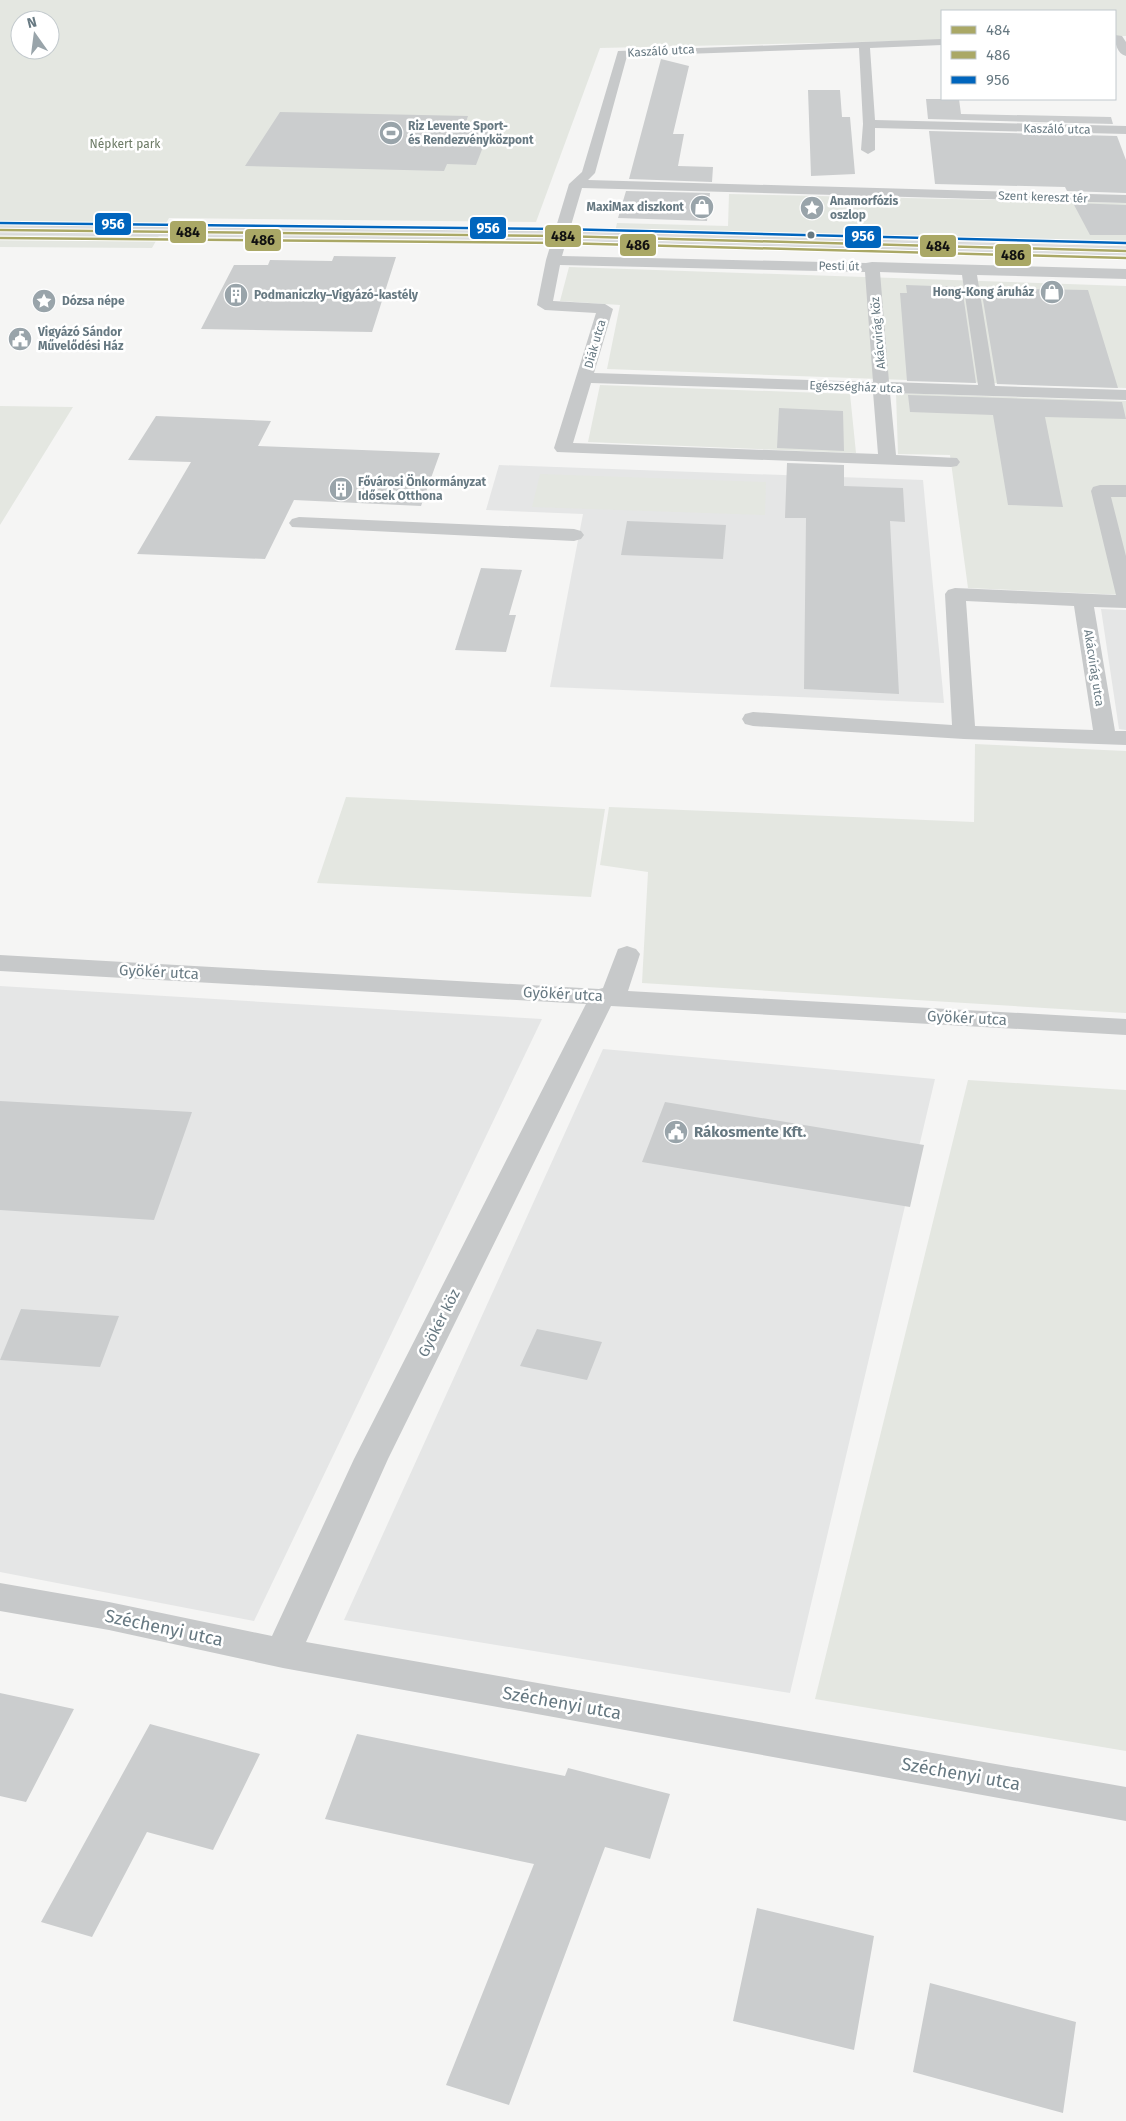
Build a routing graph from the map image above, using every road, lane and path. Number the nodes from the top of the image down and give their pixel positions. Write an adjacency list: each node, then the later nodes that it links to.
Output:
1 (1120, 38): 4 (street)
2 (941, 42): 3 (street, Kaszáló utca)
3 (864, 44): 5 (street); 8 (street, Kaszáló utca)
4 (1126, 53)
5 (869, 124): 6 (street, Kaszáló utca); 7 (street)
6 (1126, 130)
7 (868, 150)
8 (576, 184): 9 (street, Szent kereszt tér); 11 (street, Kaszáló utca)
9 (1126, 199)
10 (0, 230): 11 (main road, Pesti út)
11 (560, 236): 12 (main road, Pesti út); 13 (street, Diák utca)
12 (1126, 251)
13 (553, 260): 14 (street, Pesti út); 17 (street, Diák utca)
14 (872, 266): 15 (street, Pesti út); 18 (street, Akácvirág köz)
15 (969, 269): 16 (street, Pesti út); 19 (street)
16 (1126, 276)
17 (586, 378): 18 (street, Egészségház utca); 21 (street, Diák utca)
18 (882, 388): 19 (street, Egészségház utca); 21 (street, Akácvirág köz)
19 (987, 391): 20 (street, Egészségház utca)
20 (1126, 395)
21 (887, 460): 22 (street)
22 (951, 462)
23 (1126, 491): 26 (street)
24 (299, 523): 25 (street)
25 (574, 535)
26 (1126, 595)
27 (1083, 600): 28 (street); 30 (street); 31 (street, Akácvirág utca)
28 (1126, 602)
29 (753, 719): 30 (street)
30 (964, 732): 31 (street)
31 (1115, 737)
32 (627, 954): 34 (street, Gyökér köz)
33 (0, 963): 34 (street, Gyökér utca)
34 (608, 997): 35 (street, Gyökér utca); 37 (street, Gyökér köz)
35 (1126, 1027)
36 (0, 1596): 37 (street, Széchenyi utca)
37 (282, 1653): 38 (street, Széchenyi utca)
38 (1126, 1804)

